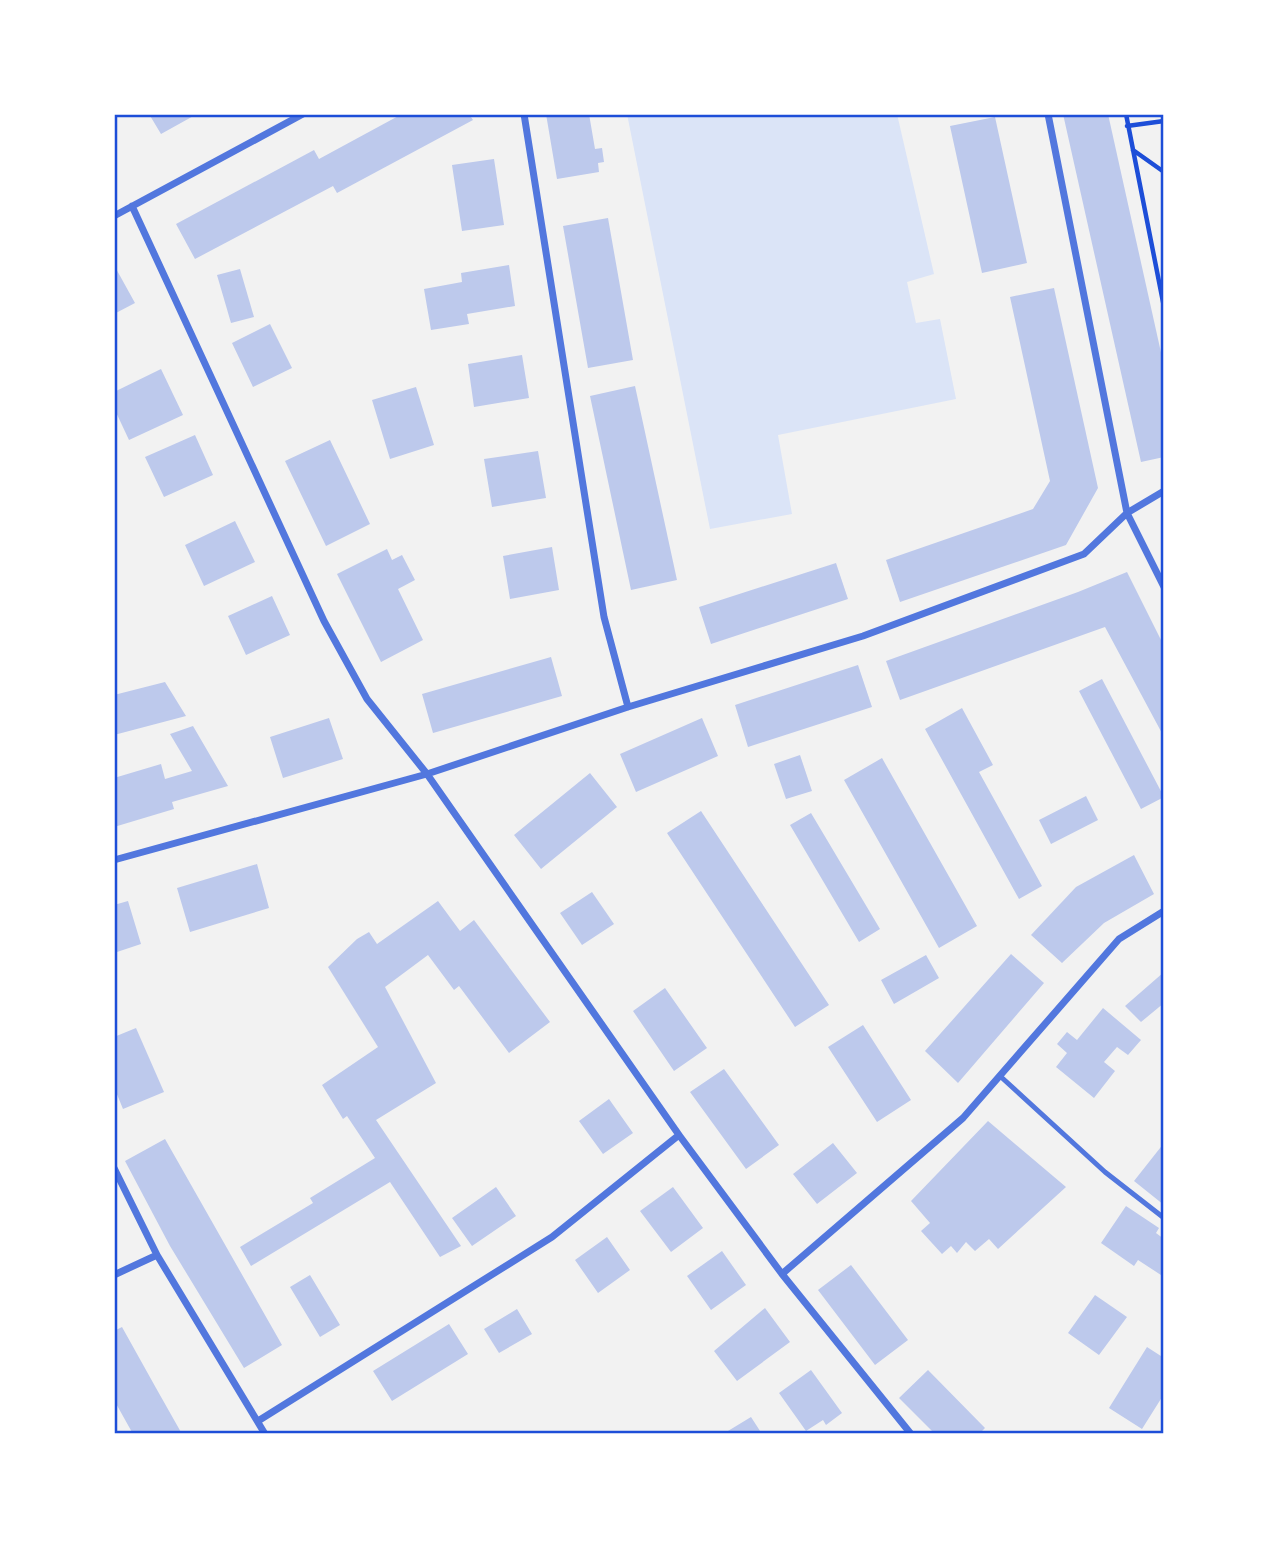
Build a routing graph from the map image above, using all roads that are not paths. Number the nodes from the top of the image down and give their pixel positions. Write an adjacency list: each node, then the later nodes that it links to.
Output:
1 (303, 114): 4 (street)
2 (524, 114): 9 (street)
3 (1048, 114): 7 (street)
4 (132, 206): 5 (street); 10 (street)
5 (114, 216)
6 (1164, 491): 7 (street)
7 (1127, 513): 8 (street); 9 (street)
8 (1164, 587)
9 (628, 708): 10 (street)
10 (427, 774): 11 (street); 14 (street)
11 (114, 860)
12 (1164, 911): 13 (street)
13 (1000, 1076): 16 (lane); 18 (street)
14 (679, 1135): 18 (street); 20 (street)
15 (114, 1168): 17 (street)
16 (1164, 1218)
17 (157, 1255): 19 (street); 20 (street)
18 (782, 1274): 22 (street)
19 (114, 1275)
20 (258, 1421): 21 (street)
21 (265, 1434)
22 (911, 1434)

